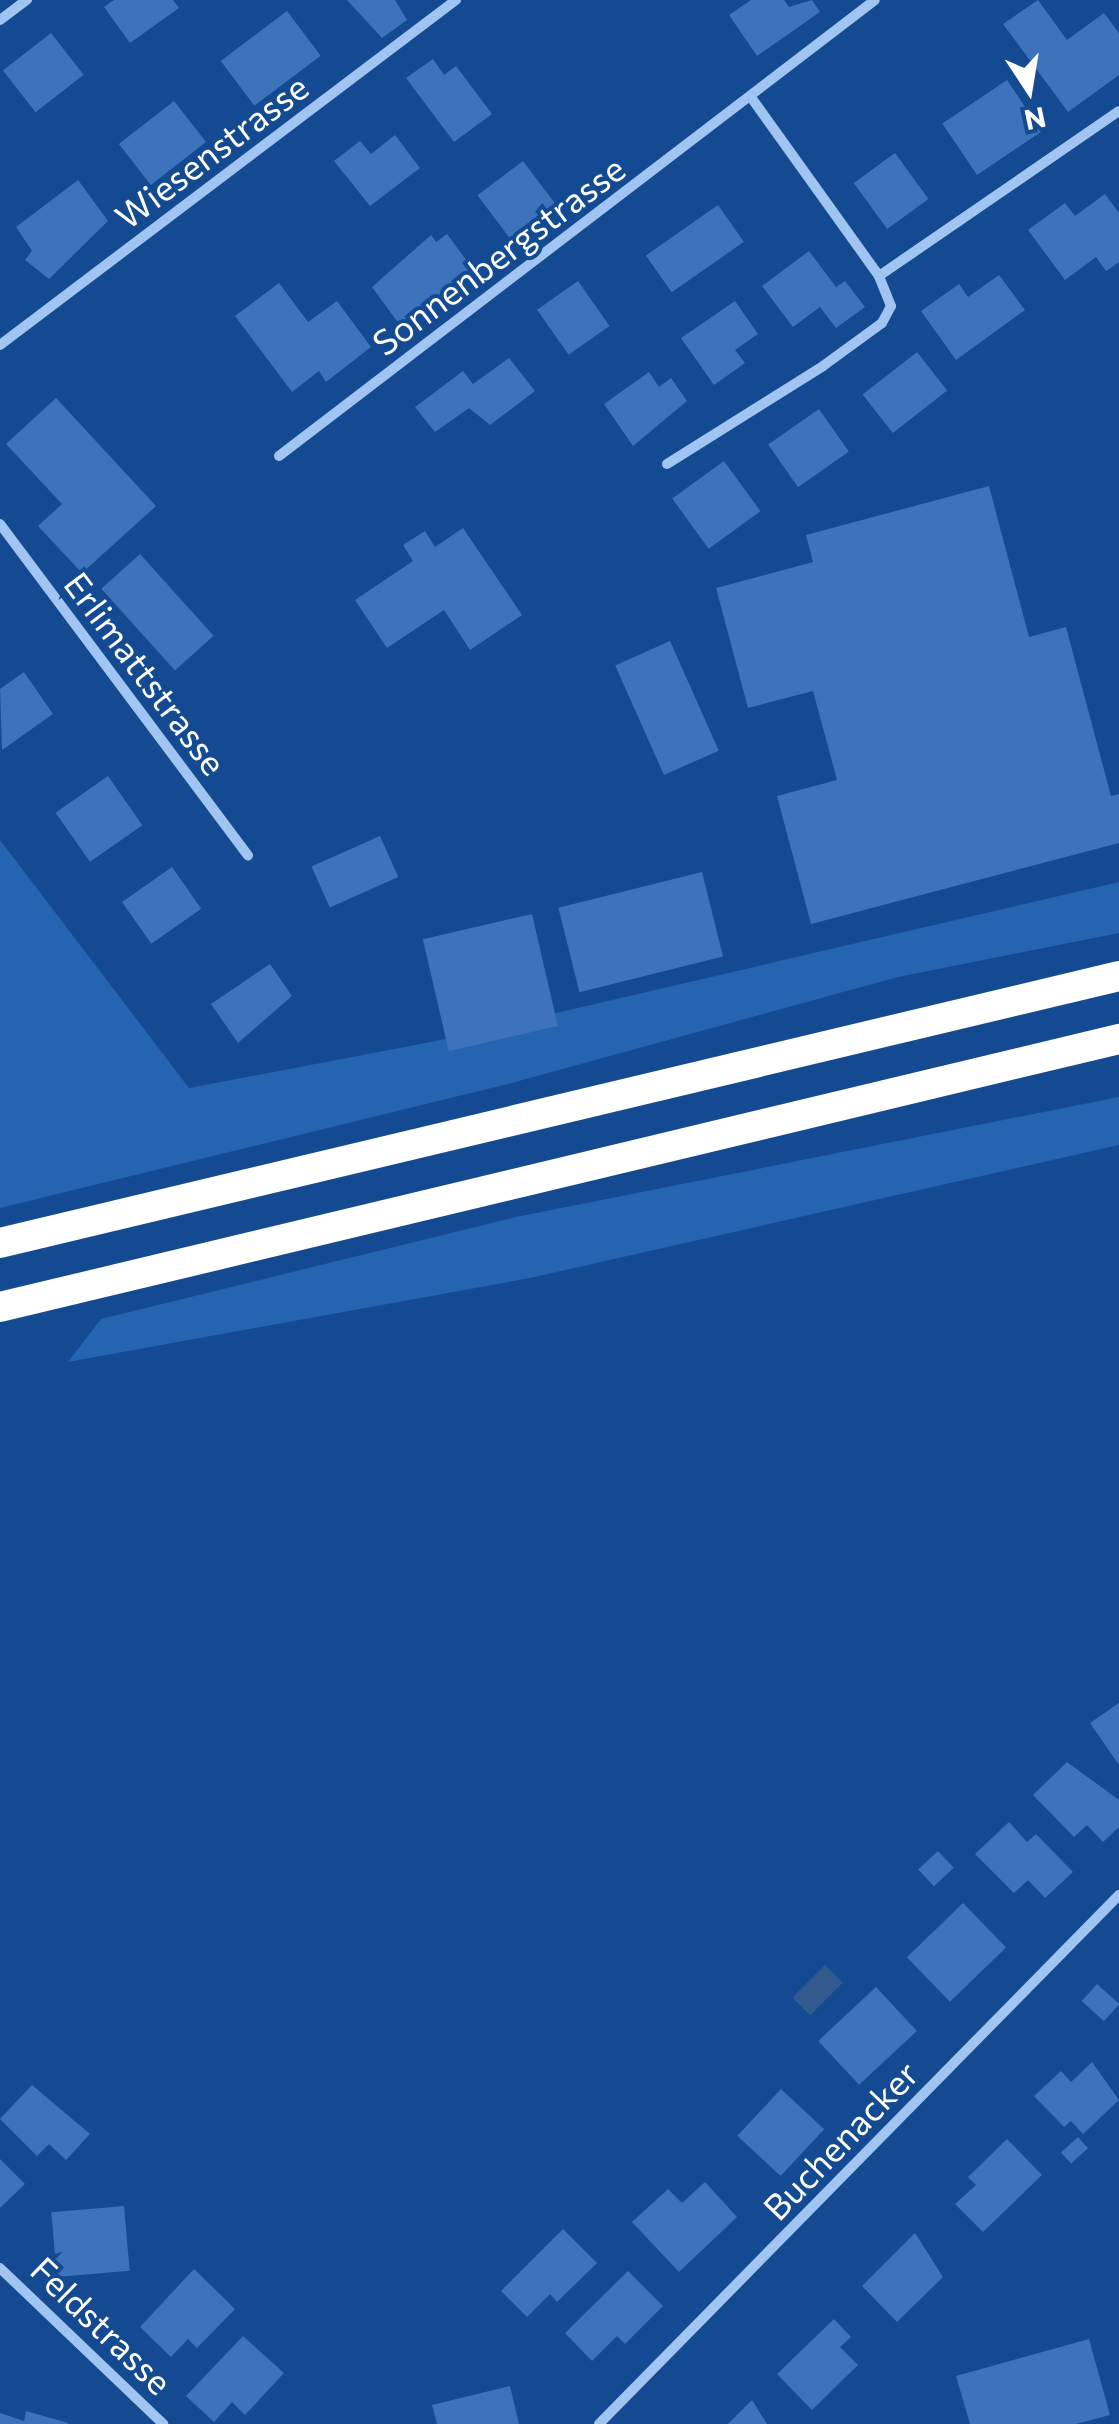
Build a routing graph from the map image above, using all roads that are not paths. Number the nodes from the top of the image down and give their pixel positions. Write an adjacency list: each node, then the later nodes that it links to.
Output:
1 (27, 0): 4 (street)
2 (456, 0): 8 (street, Wiesenstrasse)
3 (875, 0): 5 (street, Sonnenbergstrasse)
4 (0, 20)
5 (751, 97): 7 (street); 9 (street, Sonnenbergstrasse)
6 (1119, 111): 7 (street)
7 (880, 276): 10 (street)
8 (0, 345)
9 (278, 456)
10 (667, 464)
11 (0, 524): 12 (street, Erlimattstrasse)
12 (248, 854)
13 (1119, 976): 15 (highway)
14 (1119, 1040): 16 (highway)
15 (0, 1243)
16 (0, 1307)
17 (1119, 1894): 19 (street, Buchenacker)
18 (0, 2268): 20 (street, Feldstrasse)
19 (606, 2422)
20 (163, 2424)

